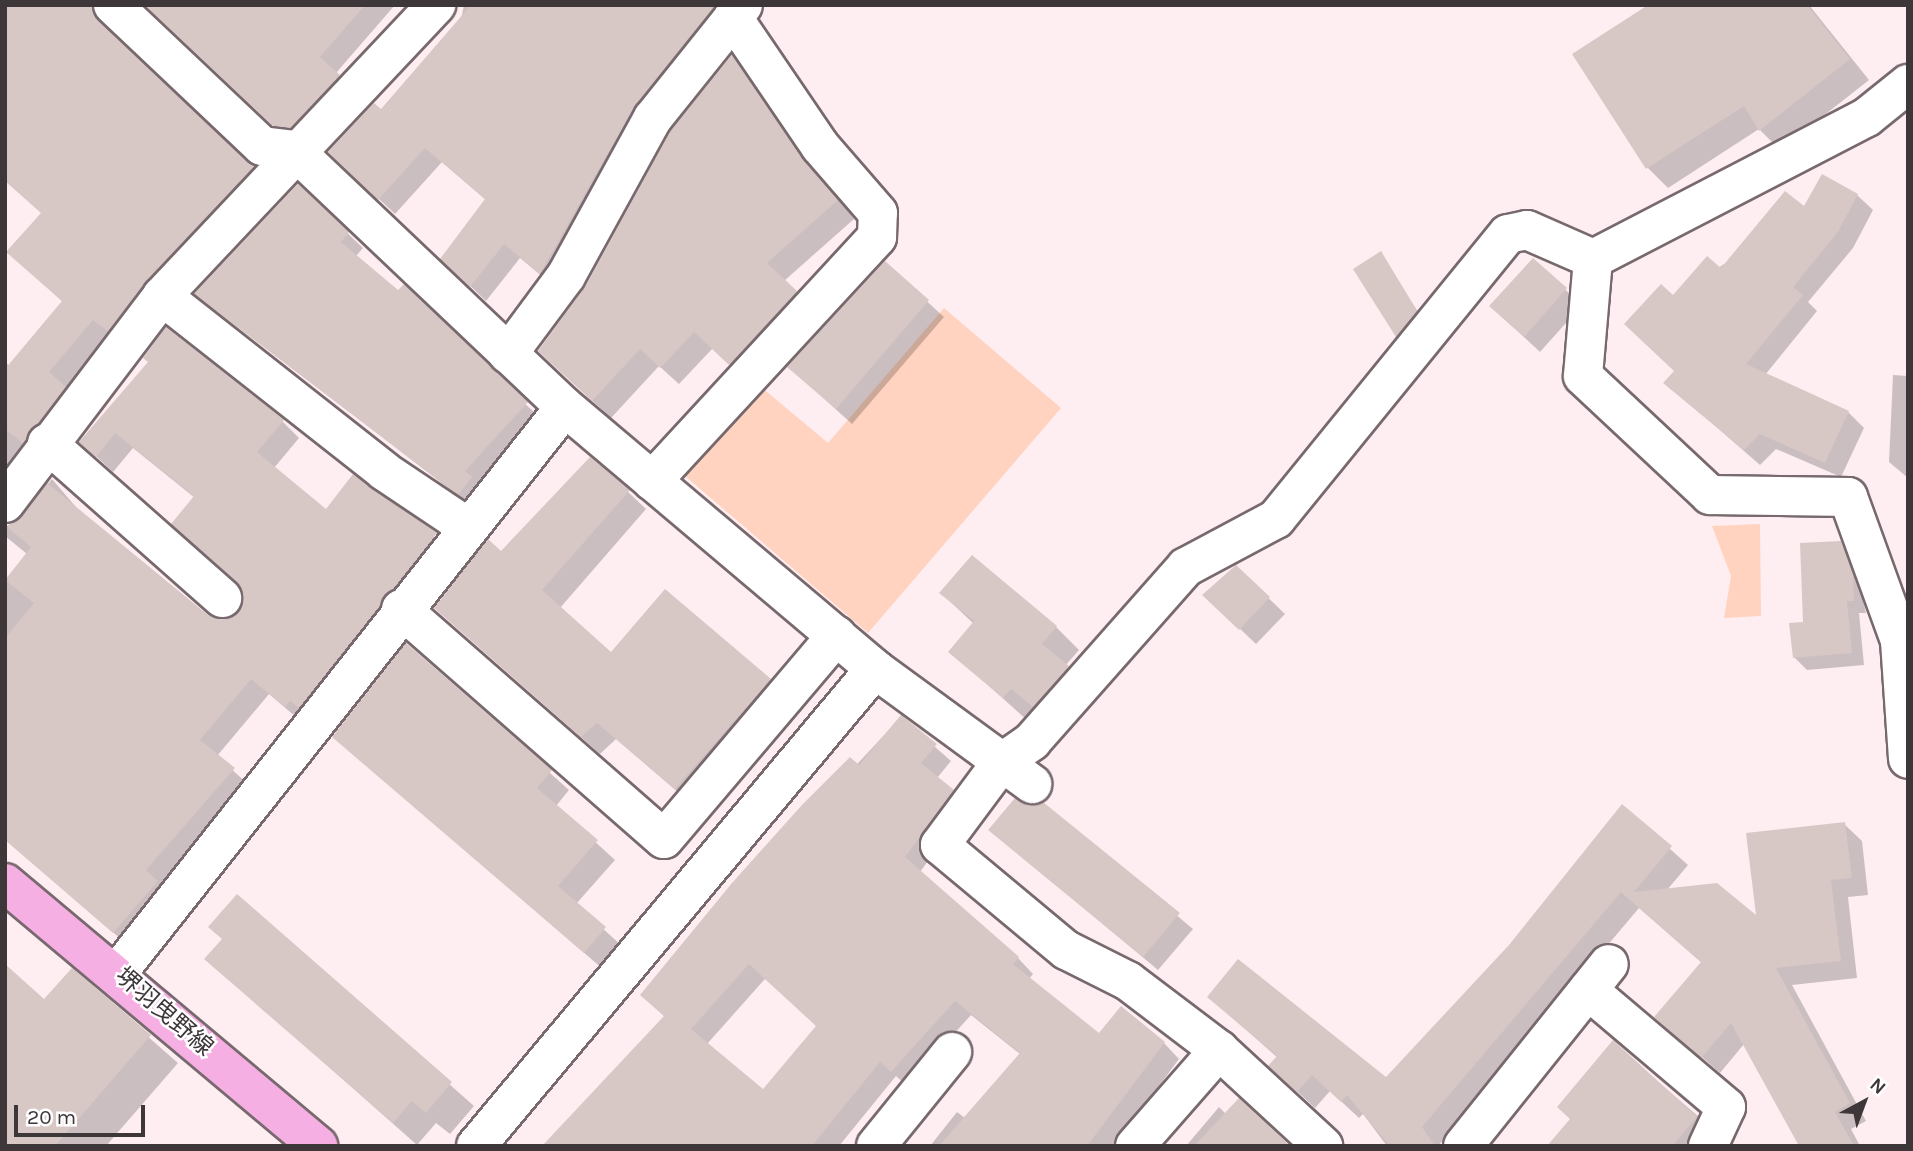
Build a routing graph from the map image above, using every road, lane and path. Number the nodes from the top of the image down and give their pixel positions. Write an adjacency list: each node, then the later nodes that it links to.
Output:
1 (113, 5): 5 (street)
2 (436, 5): 5 (street)
3 (738, 12): 8 (street); 11 (street)
4 (1908, 84): 6 (street)
5 (294, 150): 7 (street); 8 (street)
6 (1593, 259): 17 (street); 20 (street)
7 (162, 296): 10 (street); 13 (street)
8 (508, 354): 9 (street)
9 (565, 407): 11 (street); 13 (street)
10 (47, 443): 12 (street); 14 (street)
11 (652, 481): 16 (street)
12 (5, 503)
13 (466, 526): 15 (street)
14 (222, 598)
15 (401, 610): 16 (street); 23 (street)
16 (837, 635): 18 (street)
17 (1904, 639): 19 (street)
18 (875, 669): 20 (street); 28 (street)
19 (1908, 759)
20 (1001, 763): 21 (street); 24 (street)
21 (1032, 784)
22 (5, 883): 23 (main road, 堺羽曳野線)
23 (118, 972): 27 (main road, 堺羽曳野線)
24 (1219, 1050): 30 (street); 31 (street)
25 (952, 1052): 29 (street)
26 (1474, 1142): 32 (street)
27 (318, 1146)
28 (476, 1146)
29 (876, 1146)
30 (1135, 1146)
31 (1323, 1146)
32 (1708, 1146)

